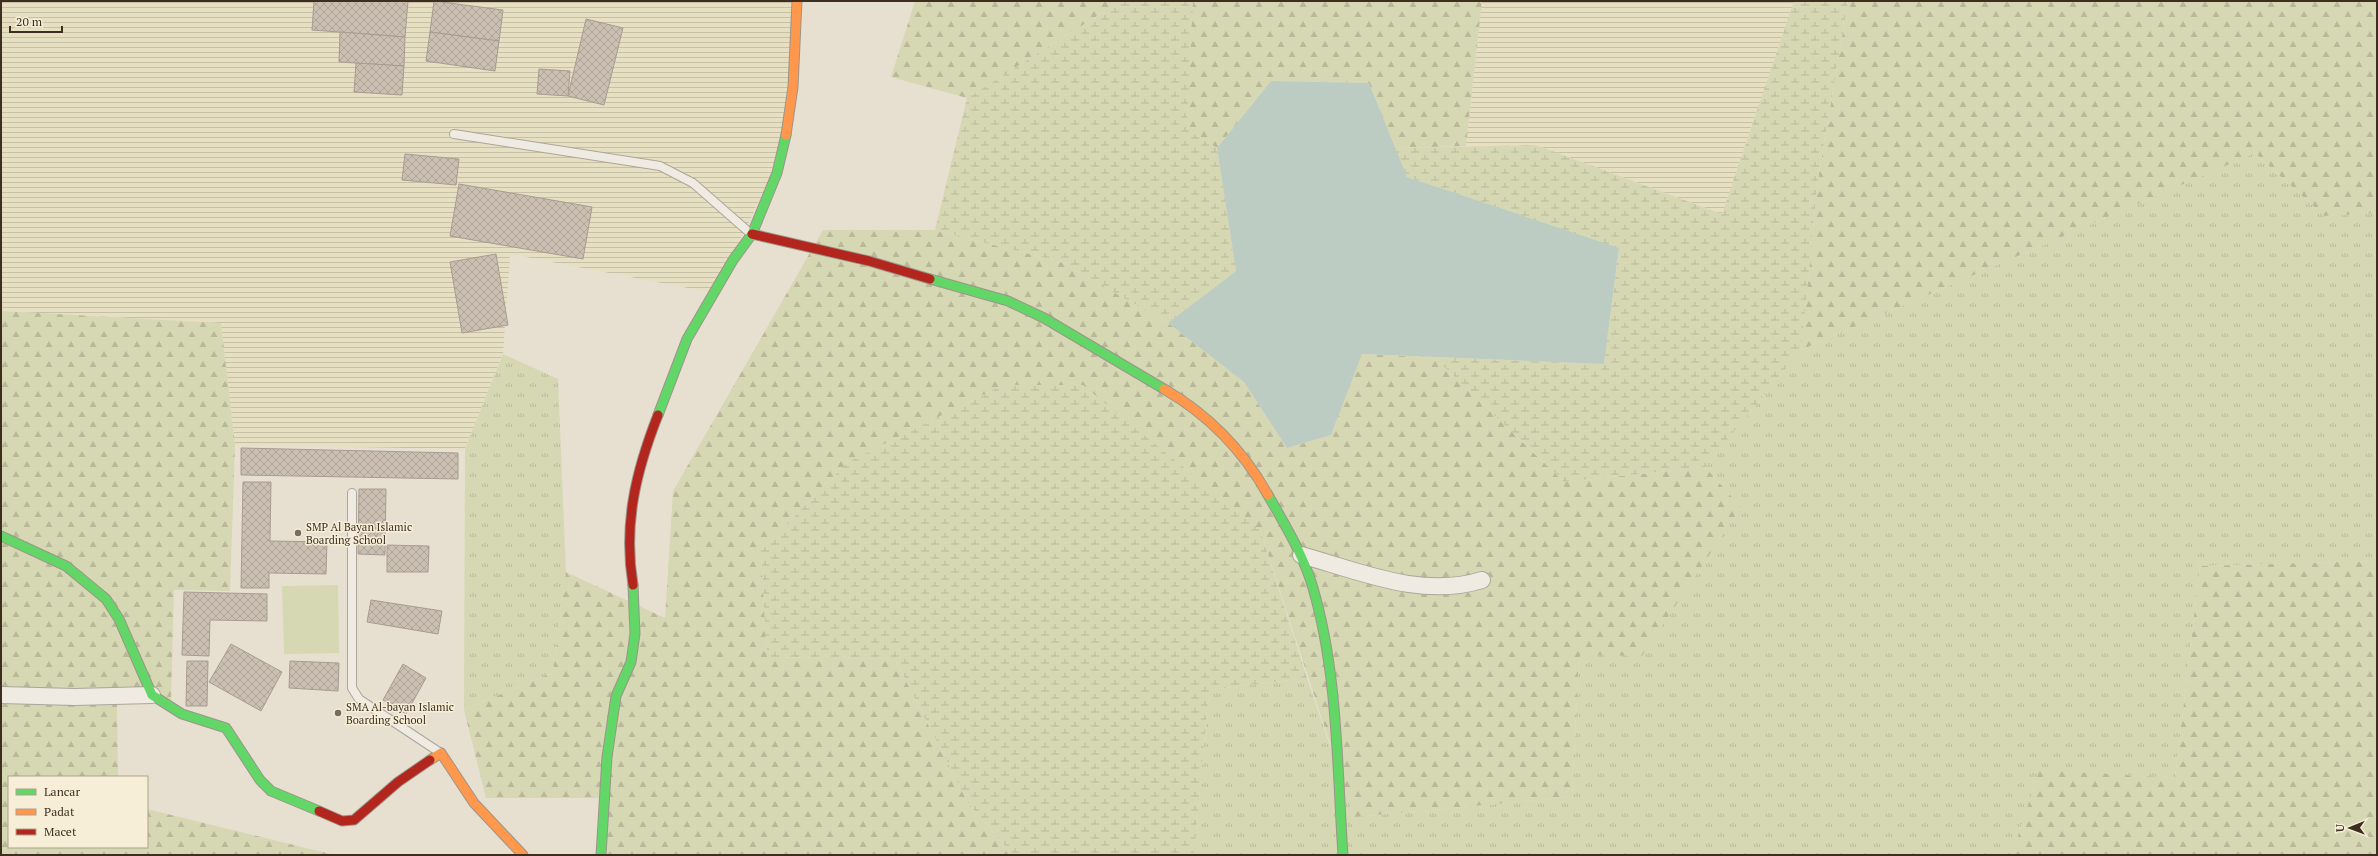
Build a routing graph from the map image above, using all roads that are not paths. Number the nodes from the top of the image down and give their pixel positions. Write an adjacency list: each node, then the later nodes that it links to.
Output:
1 (797, 1): 3 (street)
2 (454, 134): 3 (lane)
3 (752, 234): 6 (street); 12 (street)
4 (352, 494): 10 (lane)
5 (1, 536): 9 (street)
6 (1301, 554): 7 (street); 13 (street)
7 (1482, 580)
8 (1, 695): 9 (street)
9 (152, 695): 10 (street)
10 (441, 753): 11 (street)
11 (523, 855)
12 (601, 855)
13 (1343, 855)

